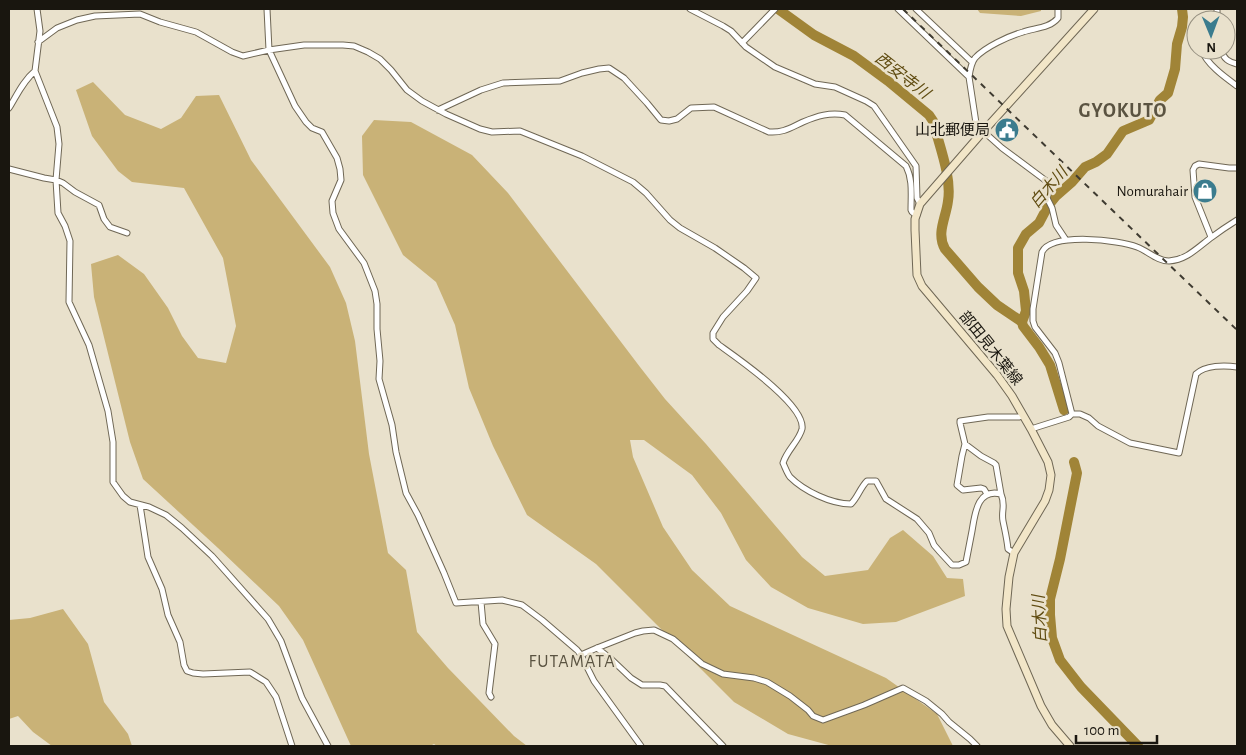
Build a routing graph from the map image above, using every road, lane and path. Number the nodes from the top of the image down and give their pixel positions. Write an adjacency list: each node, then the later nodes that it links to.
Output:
1 (37, 9): 9 (street)
2 (267, 9): 11 (street)
3 (690, 9): 10 (street)
4 (898, 9): 15 (street)
5 (916, 9): 13 (street)
6 (1058, 9): 13 (street)
7 (1094, 9): 19 (main road, 部田見木葉線)
8 (774, 10): 10 (street)
9 (38, 42): 11 (street); 14 (street)
10 (742, 43): 23 (street)
11 (269, 50): 18 (street); 38 (street)
12 (1206, 60): 16 (street)
13 (972, 62): 15 (street)
14 (35, 71): 17 (street); 22 (street)
15 (969, 76): 19 (street)
16 (1237, 86)
17 (9, 108)
18 (438, 110): 24 (street); 34 (street)
19 (981, 133): 23 (main road, 部田見木葉線); 28 (street)
20 (1237, 168): 27 (street)
21 (9, 169): 22 (street)
22 (56, 180): 26 (street); 36 (street)
23 (920, 204): 24 (main road, 部田見木葉線)
24 (917, 215): 30 (main road, 部田見木葉線)
25 (1237, 220): 27 (street)
26 (127, 233)
27 (1211, 237): 28 (street)
28 (1066, 240): 31 (street)
29 (1237, 367): 31 (street)
30 (1023, 414): 32 (main road, 部田見木葉線); 33 (street)
31 (1072, 414): 32 (street)
32 (1031, 429): 37 (main road, 部田見木葉線)
33 (965, 444): 34 (street); 35 (street)
34 (987, 494): 35 (street)
35 (1001, 494): 37 (street)
36 (140, 505): 42 (street); 43 (street)
37 (1014, 553): 47 (main road, 部田見木葉線)
38 (481, 602): 40 (street); 41 (street)
39 (597, 648): 40 (street); 45 (street); 46 (street)
40 (581, 655): 44 (street)
41 (491, 697)
42 (292, 746)
43 (328, 746)
44 (641, 746)
45 (723, 746)
46 (977, 746)
47 (1070, 746)

